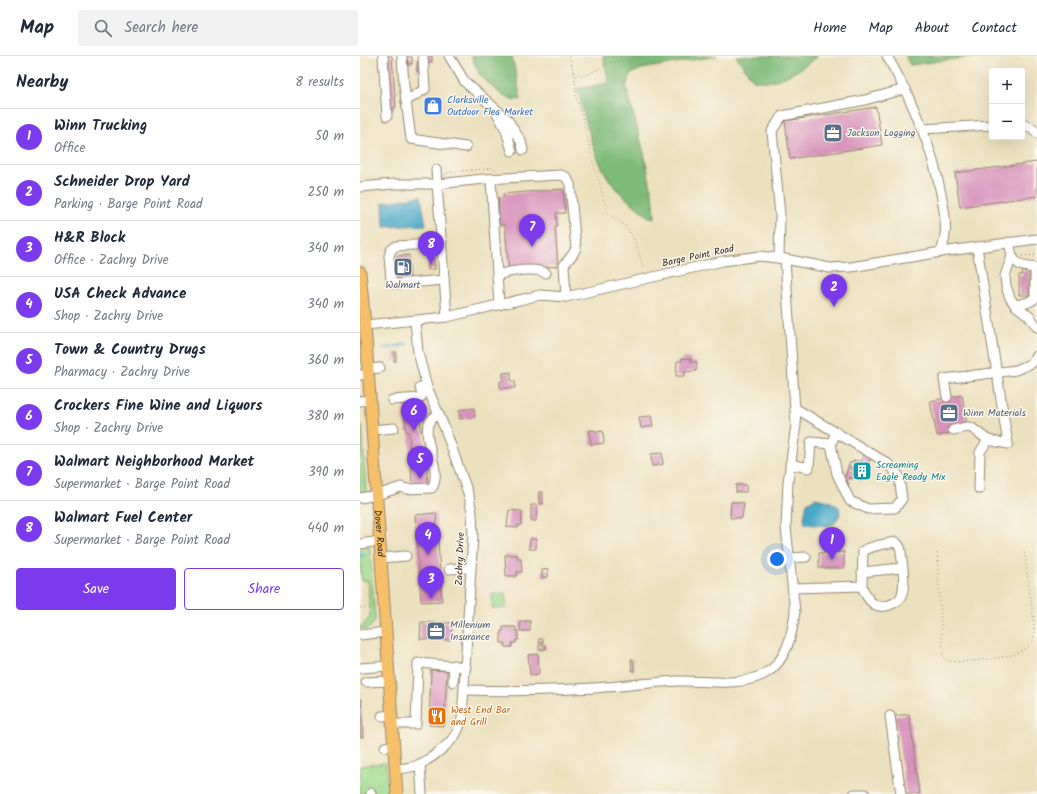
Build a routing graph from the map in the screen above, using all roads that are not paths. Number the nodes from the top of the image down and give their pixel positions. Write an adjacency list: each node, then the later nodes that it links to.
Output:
1 (383, 56): 9 (street)
2 (402, 56): 7 (street)
3 (423, 56): 7 (street)
4 (448, 56): 8 (street)
5 (886, 56): 6 (street)
6 (905, 89): 12 (street); 27 (street)
7 (406, 101): 14 (street)
8 (495, 108): 15 (street); 16 (street)
9 (387, 116)
10 (989, 125): 12 (street)
11 (1025, 125): 13 (street)
12 (922, 129): 25 (street)
13 (1037, 133)
14 (466, 147)
15 (523, 150)
16 (512, 151)
17 (436, 170): 19 (street)
18 (491, 179): 19 (street); 31 (street); 34 (street)
19 (437, 184): 20 (street); 22 (street)
20 (360, 187)
21 (1037, 239): 23 (street, Barge Point Road)
22 (442, 241): 32 (street); 32 (street)
23 (1009, 242): 24 (street, Barge Point Road); 26 (street)
24 (977, 247): 25 (street, Barge Point Road); 44 (street)
25 (941, 252): 27 (street, Barge Point Road)
26 (1012, 256): 28 (street); 36 (street)
27 (782, 258): 34 (street, Barge Point Road); 49 (street)
28 (1036, 270): 36 (street)
29 (360, 272): 33 (main road, Dover Road)
30 (546, 273): 31 (street)
31 (498, 275): 35 (street)
32 (444, 280): 37 (street)
33 (360, 284): 39 (main road, Dover Road)
34 (566, 297): 35 (street, Barge Point Road)
35 (499, 305): 37 (street, Barge Point Road)
36 (1015, 305): 40 (street)
37 (447, 317): 38 (street, Barge Point Road)
38 (415, 321): 39 (street, Barge Point Road); 50 (street, Zachry Drive)
39 (362, 327): 43 (main road, Dover Road)
40 (1037, 327)
41 (1037, 356): 44 (street)
42 (380, 368): 43 (street)
43 (365, 372): 47 (main road, Dover Road)
44 (997, 372): 46 (street); 55 (street)
45 (420, 388): 48 (street)
46 (947, 397)
47 (365, 400): 52 (main road, Dover Road)
48 (392, 400)
49 (795, 408): 54 (street); 57 (street)
50 (439, 414): 59 (street); 67 (street, Zachry Drive)
51 (394, 428): 52 (street)
52 (372, 430): 59 (main road, Dover Road)
53 (953, 430): 55 (street)
54 (836, 432): 56 (street); 56 (street)
55 (988, 440): 58 (street)
56 (831, 444): 57 (street)
57 (790, 464): 66 (street)
58 (979, 489)
59 (376, 495): 60 (street); 61 (main road, Dover Road)
60 (360, 498)
61 (380, 541): 62 (street); 65 (main road, Dover Road)
62 (360, 544)
63 (406, 556): 65 (street)
64 (806, 557): 66 (street)
65 (381, 558): 73 (main road, Dover Road)
66 (789, 558): 72 (street)
67 (471, 568): 69 (street); 78 (street, Zachry Drive)
68 (902, 568): 70 (street); 70 (street); 71 (street)
69 (449, 569)
70 (862, 572): 71 (street)
71 (862, 586): 72 (street)
72 (793, 588): 82 (street)
73 (386, 632): 74 (street); 77 (main road, Dover Road)
74 (360, 635)
75 (362, 665): 77 (street)
76 (454, 665): 78 (street); 81 (street); 84 (street)
77 (388, 666): 79 (main road, Dover Road)
78 (466, 667): 82 (street, Zachry Drive)
79 (390, 681): 80 (street); 84 (main road, Dover Road)
80 (366, 682)
81 (453, 682)
82 (465, 690): 85 (street, Zachry Drive)
83 (890, 716): 91 (street)
84 (389, 718): 86 (main road, Dover Road)
85 (420, 764): 86 (street, Zachry Drive); 88 (street)
86 (396, 769): 87 (main road, Dover Road)
87 (397, 794)
88 (422, 794)
89 (854, 794): 90 (street)
90 (865, 794)
91 (902, 794)

